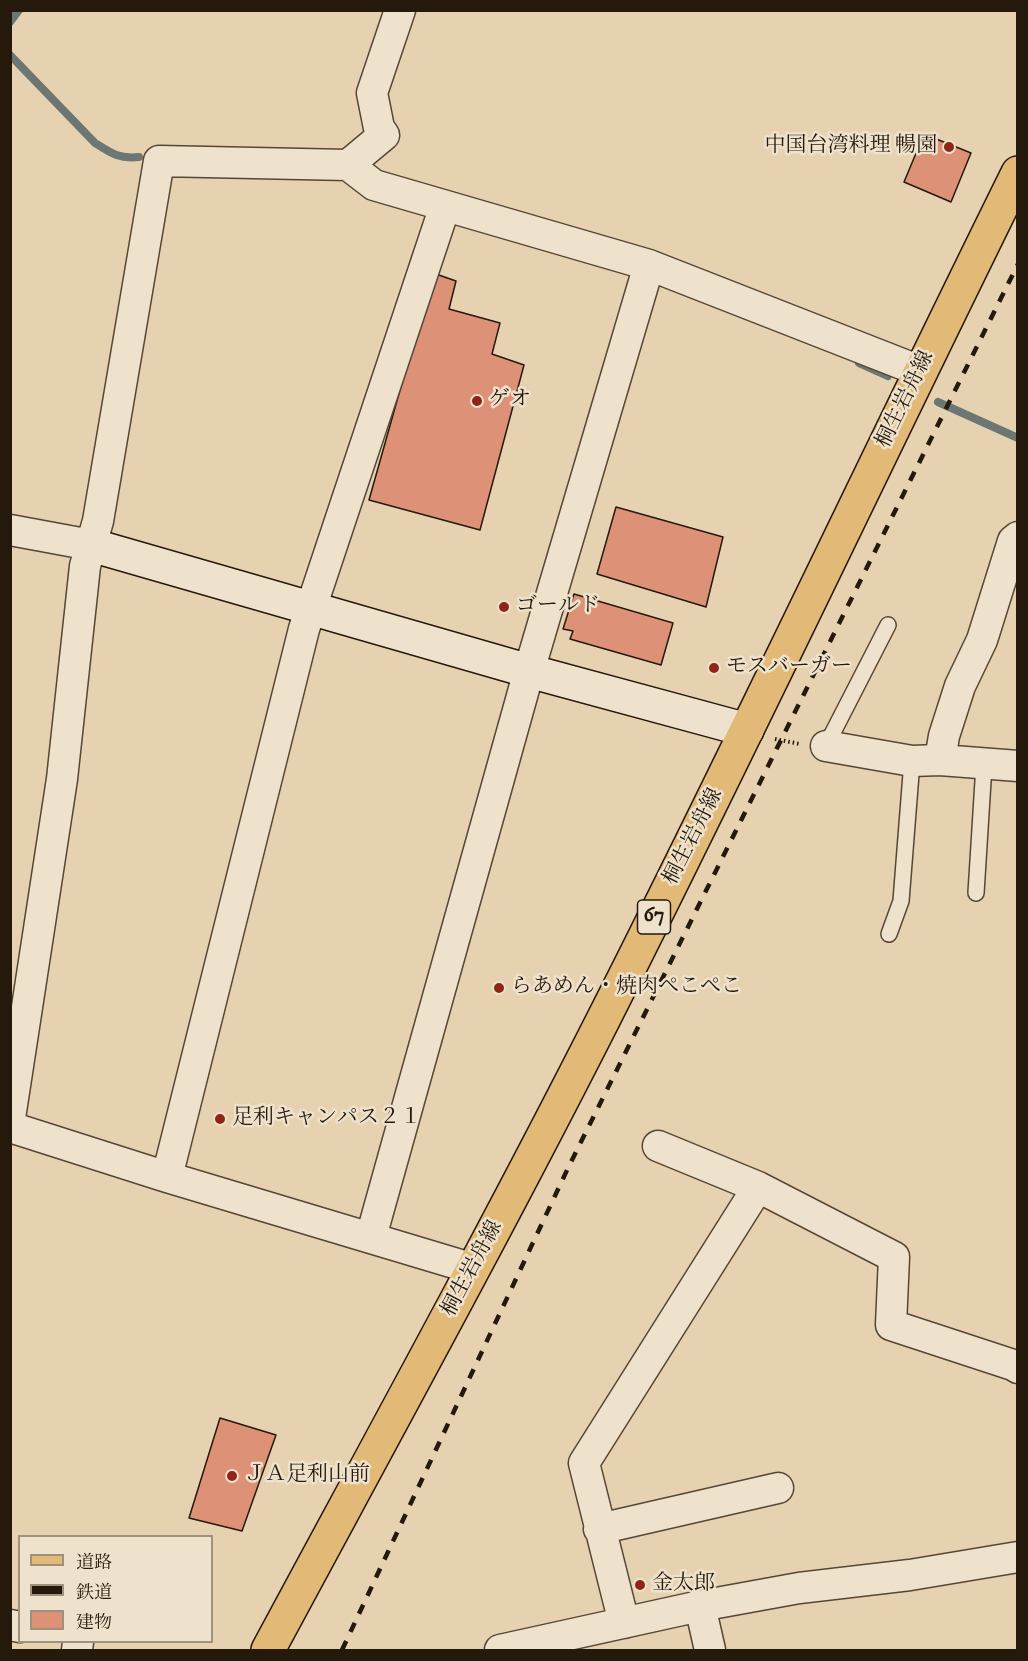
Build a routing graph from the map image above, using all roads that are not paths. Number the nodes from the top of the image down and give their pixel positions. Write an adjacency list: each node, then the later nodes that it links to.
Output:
1 (400, 10): 2 (street)
2 (348, 165): 4 (street); 9 (street)
3 (1017, 173): 6 (main road, 桐生岩舟線 / 67)
4 (445, 206): 5 (street); 10 (street)
5 (649, 265): 6 (street); 12 (street)
6 (920, 371): 13 (main road, 桐生岩舟線 / 67)
7 (10, 530): 9 (street)
8 (1017, 537): 15 (street)
9 (91, 545): 10 (street); 20 (street)
10 (310, 608): 12 (street); 23 (street)
11 (888, 625): 14 (lane)
12 (529, 671): 13 (street); 25 (street)
13 (760, 734): 26 (main road, 桐生岩舟線 / 67)
14 (814, 745): 15 (street)
15 (926, 761): 16 (street); 19 (lane)
16 (984, 765): 17 (street); 18 (lane)
17 (1017, 766)
18 (976, 892)
19 (889, 934)
20 (10, 1118)
21 (10, 1127): 23 (street)
22 (658, 1146): 24 (street)
23 (167, 1177): 25 (street)
24 (758, 1187): 27 (street); 29 (street)
25 (371, 1237): 26 (street)
26 (474, 1269): 33 (main road, 桐生岩舟線 / 67)
27 (1017, 1368)
28 (778, 1488): 29 (street)
29 (599, 1529): 32 (street)
30 (1017, 1557): 31 (street)
31 (700, 1606): 32 (street); 35 (street)
32 (624, 1623): 34 (street)
33 (268, 1650)
34 (500, 1650)
35 (710, 1650)

